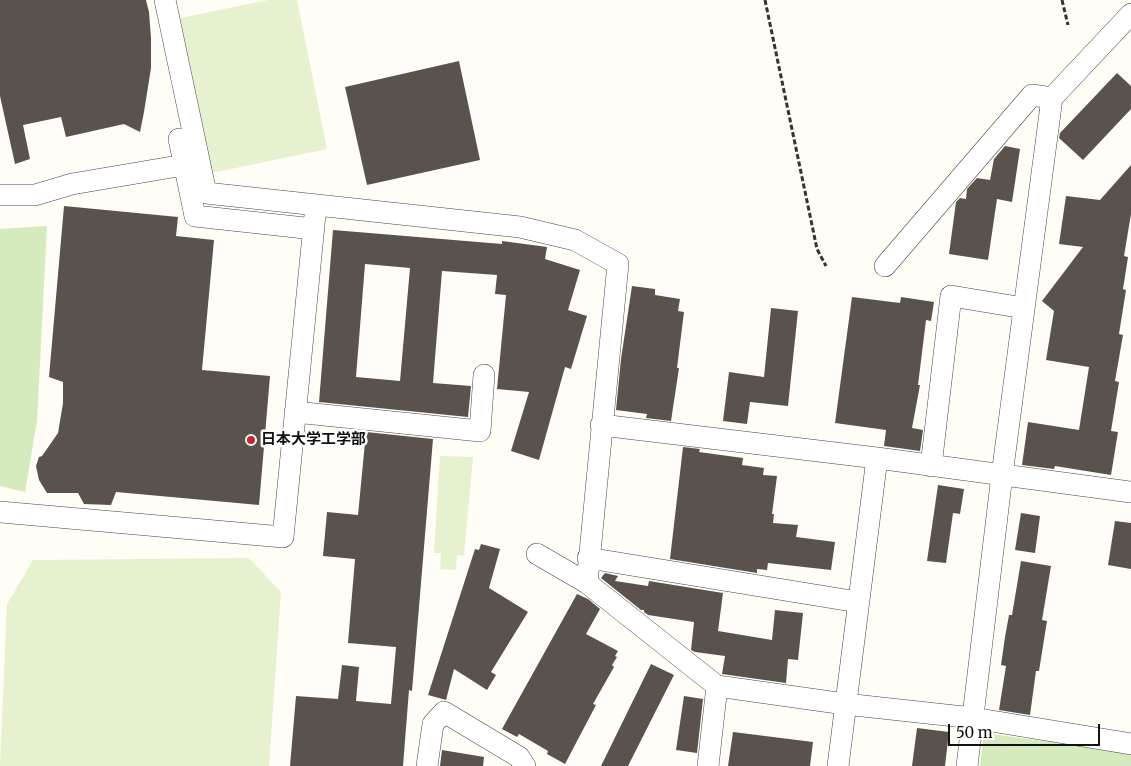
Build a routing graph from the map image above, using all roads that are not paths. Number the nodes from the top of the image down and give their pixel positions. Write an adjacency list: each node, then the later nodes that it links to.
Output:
1 (165, 0): 7 (street)
2 (1131, 14): 3 (street)
3 (1052, 98): 9 (street); 10 (street)
4 (179, 139): 5 (street)
5 (184, 165): 6 (street); 8 (street)
6 (0, 196)
7 (316, 205): 8 (street); 13 (street)
8 (314, 228): 12 (street)
9 (885, 266)
10 (1024, 308): 15 (street); 16 (street)
11 (484, 375): 12 (street)
12 (295, 412): 18 (street)
13 (602, 424): 14 (street); 20 (street)
14 (877, 458): 15 (street); 22 (street)
15 (932, 466): 16 (street)
16 (1002, 475): 17 (street); 25 (street)
17 (1131, 492)
18 (0, 512)
19 (536, 554): 21 (street)
20 (588, 558): 21 (street); 22 (street)
21 (587, 583): 23 (street)
22 (858, 602): 24 (street)
23 (717, 686): 24 (street); 29 (street)
24 (845, 704): 25 (street); 30 (street)
25 (973, 718): 26 (street); 31 (street)
26 (1131, 744)
27 (427, 766): 28 (street)
28 (525, 766)
29 (708, 766)
30 (838, 766)
31 (967, 766)

